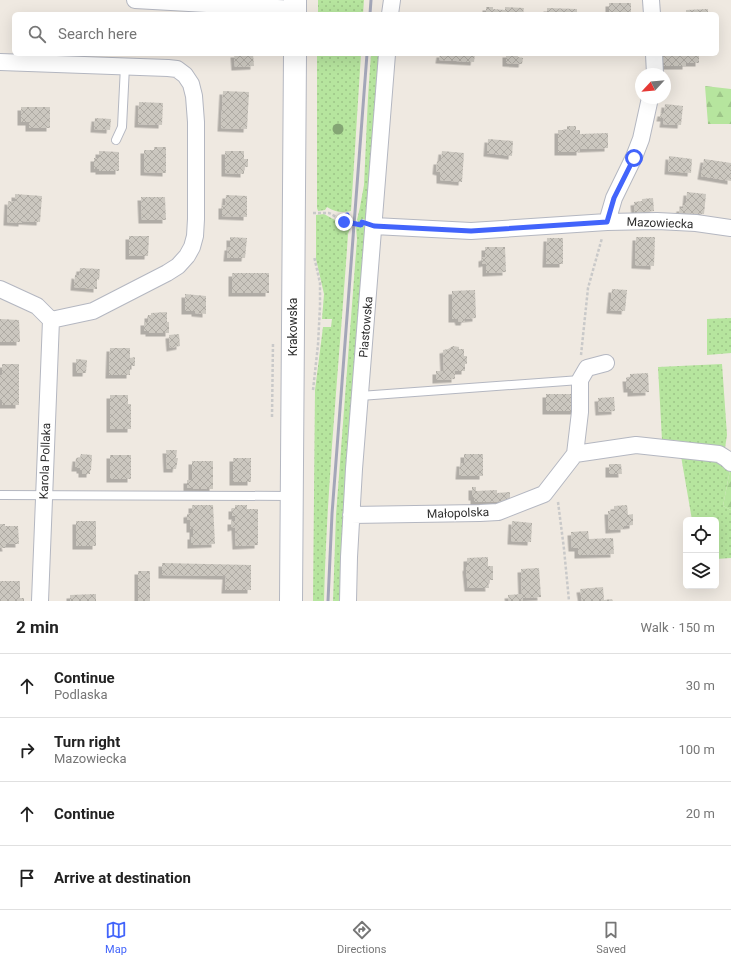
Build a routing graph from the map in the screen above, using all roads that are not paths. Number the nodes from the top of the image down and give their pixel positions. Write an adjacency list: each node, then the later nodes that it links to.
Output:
1 (135, 0): 4 (street)
2 (392, 0): 5 (street)
3 (651, 0): 6 (street)
4 (295, 8)
5 (390, 12)
6 (652, 12)
7 (295, 56): 27 (main road, Krakowska)
8 (387, 56): 16 (street, Piastowska)
9 (654, 56): 12 (street)
10 (0, 62): 11 (street)
11 (125, 66): 14 (lane); 19 (street)
12 (655, 68)
13 (649, 104): 15 (street)
14 (116, 140)
15 (607, 222): 16 (street, Mazowiecka); 17 (street, Mazowiecka)
16 (374, 226): 22 (street, Piastowska)
17 (731, 228)
18 (0, 289): 19 (street)
19 (51, 320): 25 (street, Karola Pollaka)
20 (606, 363): 21 (street)
21 (580, 380): 22 (lane); 23 (street)
22 (360, 396): 28 (street, Piastowska)
23 (575, 454): 24 (street); 28 (street, Małopolska)
24 (731, 463)
25 (44, 494): 26 (lane); 27 (lane); 29 (street, Karola Pollaka)
26 (0, 495)
27 (292, 496): 30 (main road, Krakowska)
28 (351, 515): 31 (street, Piastowska)
29 (40, 601)
30 (291, 601)
31 (348, 601)

